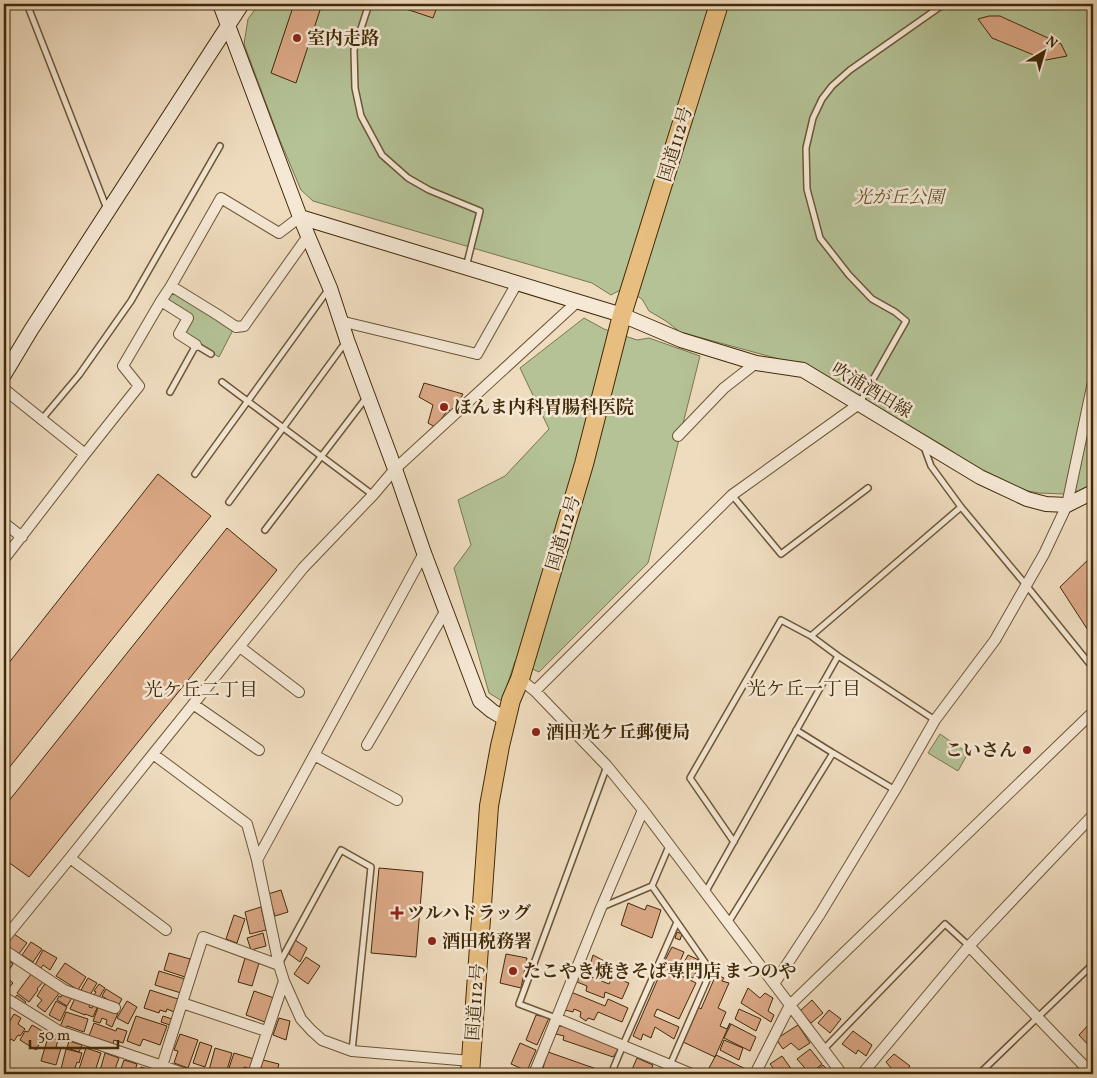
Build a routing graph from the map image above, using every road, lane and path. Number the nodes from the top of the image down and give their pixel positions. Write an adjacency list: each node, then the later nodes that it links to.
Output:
1 (27, 4): 9 (lane)
2 (220, 4): 7 (street)
3 (242, 4): 7 (street)
4 (369, 4): 12 (lane)
5 (719, 4): 18 (highway, 国道112号)
6 (944, 4): 31 (lane)
7 (228, 25): 9 (street); 10 (street)
8 (220, 146): 32 (lane)
9 (108, 212): 24 (street)
10 (300, 217): 11 (street); 12 (street, 吹浦酒田線); 14 (street)
11 (308, 236): 14 (street); 15 (street)
12 (466, 267): 13 (street, 吹浦酒田線)
13 (517, 283): 17 (street, 吹浦酒田線); 19 (street)
14 (171, 286): 16 (street)
15 (330, 288): 19 (street); 30 (lane)
16 (161, 301): 21 (street); 36 (street)
17 (578, 301): 18 (street, 吹浦酒田線); 38 (street)
18 (622, 315): 23 (street, 吹浦酒田線); 58 (highway, 国道112号)
19 (340, 320): 20 (street)
20 (347, 340): 29 (street); 33 (lane)
21 (196, 345): 22 (lane); 28 (lane)
22 (211, 354)
23 (756, 363): 31 (street, 吹浦酒田線); 34 (street)
24 (4, 375)
25 (222, 382): 30 (lane)
26 (1093, 382): 45 (street)
27 (4, 389): 32 (street)
28 (170, 392)
29 (368, 395): 37 (lane); 38 (street)
30 (247, 402): 33 (lane); 39 (lane)
31 (859, 404): 35 (street, 吹浦酒田線); 43 (street)
32 (42, 419): 36 (street)
33 (283, 429): 37 (lane); 44 (lane)
34 (678, 436)
35 (922, 442): 45 (street, 吹浦酒田線); 46 (lane)
36 (85, 454): 49 (street)
37 (321, 455): 42 (lane); 48 (lane)
38 (395, 469): 42 (street); 50 (street)
39 (195, 474)
40 (868, 488): 43 (lane)
41 (1093, 492): 45 (street)
42 (373, 495): 55 (street)
43 (732, 495): 59 (street)
44 (229, 502)
45 (1067, 505): 52 (street)
46 (961, 507): 52 (lane); 54 (lane)
47 (4, 523): 49 (street)
48 (265, 530)
49 (22, 536): 51 (street)
50 (424, 554): 53 (street); 70 (street)
51 (4, 559)
52 (1026, 585): 57 (lane); 64 (street)
53 (446, 610): 63 (street); 66 (street)
54 (811, 636): 56 (lane); 76 (lane)
55 (240, 647): 60 (street); 61 (street)
56 (838, 656): 64 (lane); 65 (lane)
57 (1093, 668)
58 (520, 679): 59 (street); 63 (highway, 国道112号)
59 (535, 691): 71 (street)
60 (299, 692)
61 (194, 704): 67 (street); 69 (street)
62 (1093, 712): 95 (street)
63 (507, 720): 105 (highway, 国道112号)
64 (935, 720): 72 (street)
65 (796, 730): 68 (lane); 76 (lane)
66 (368, 745)
67 (259, 750)
68 (833, 753): 72 (lane); 84 (lane)
69 (153, 754): 78 (street); 79 (street)
70 (314, 755): 73 (street); 79 (street)
71 (607, 766): 74 (street); 97 (lane)
72 (895, 790): 92 (street)
73 (398, 800)
74 (643, 810): 77 (street); 82 (street)
75 (1093, 815): 87 (street)
76 (734, 842): 81 (lane)
77 (669, 846): 80 (lane); 81 (street)
78 (70, 858): 85 (street); 86 (street)
79 (256, 860): 90 (street)
80 (652, 886): 82 (lane); 83 (lane)
81 (705, 893): 84 (street)
82 (601, 908): 97 (street)
83 (678, 922): 100 (lane); 103 (lane)
84 (728, 923): 92 (street)
85 (166, 930)
86 (4, 939)
87 (969, 946): 98 (street); 101 (lane); 113 (street)
88 (4, 950): 96 (street)
89 (1093, 964): 98 (lane)
90 (279, 965): 91 (street); 94 (street); 102 (lane)
91 (284, 981): 99 (street); 102 (street)
92 (774, 984): 95 (street)
93 (4, 997): 104 (street)
94 (182, 1003): 99 (street); 104 (street)
95 (790, 1005): 101 (street); 111 (street)
96 (115, 1008)
97 (556, 1018): 100 (street); 108 (street)
98 (1038, 1018): 114 (lane); 115 (street)
99 (266, 1031): 107 (street)
100 (623, 1046): 103 (street); 109 (lane)
101 (824, 1050): 112 (street)
102 (352, 1051): 105 (street)
103 (670, 1065): 110 (street)
104 (162, 1066): 106 (street)
105 (470, 1068)
106 (186, 1074)
107 (253, 1074)
108 (534, 1074)
109 (611, 1074)
110 (692, 1074)
111 (755, 1074)
112 (842, 1074)
113 (862, 1074)
114 (979, 1074)
115 (1092, 1074)

